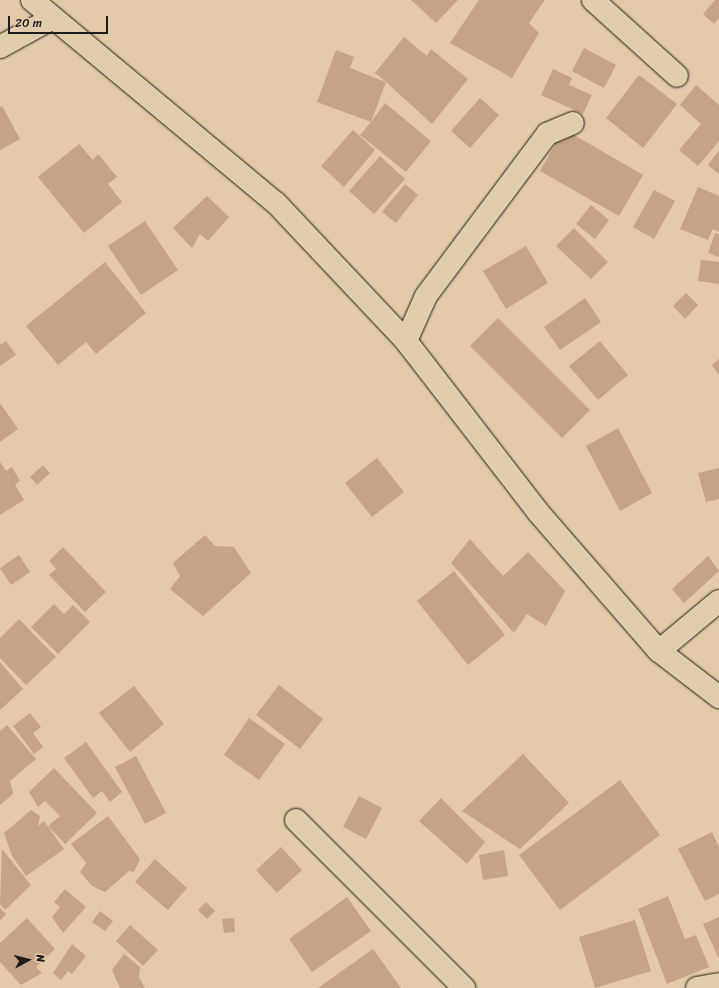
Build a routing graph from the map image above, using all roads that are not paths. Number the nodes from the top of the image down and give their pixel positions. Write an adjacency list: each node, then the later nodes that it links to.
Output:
1 (32, 0): 3 (street)
2 (593, 0): 5 (street)
3 (51, 19): 4 (street); 7 (street)
4 (0, 47)
5 (677, 76)
6 (573, 123): 7 (street)
7 (406, 341): 9 (street)
8 (719, 601): 9 (street)
9 (659, 651): 10 (street)
10 (719, 697)
11 (296, 820): 13 (street)
12 (719, 984): 14 (street)
13 (464, 988)
14 (697, 988)

